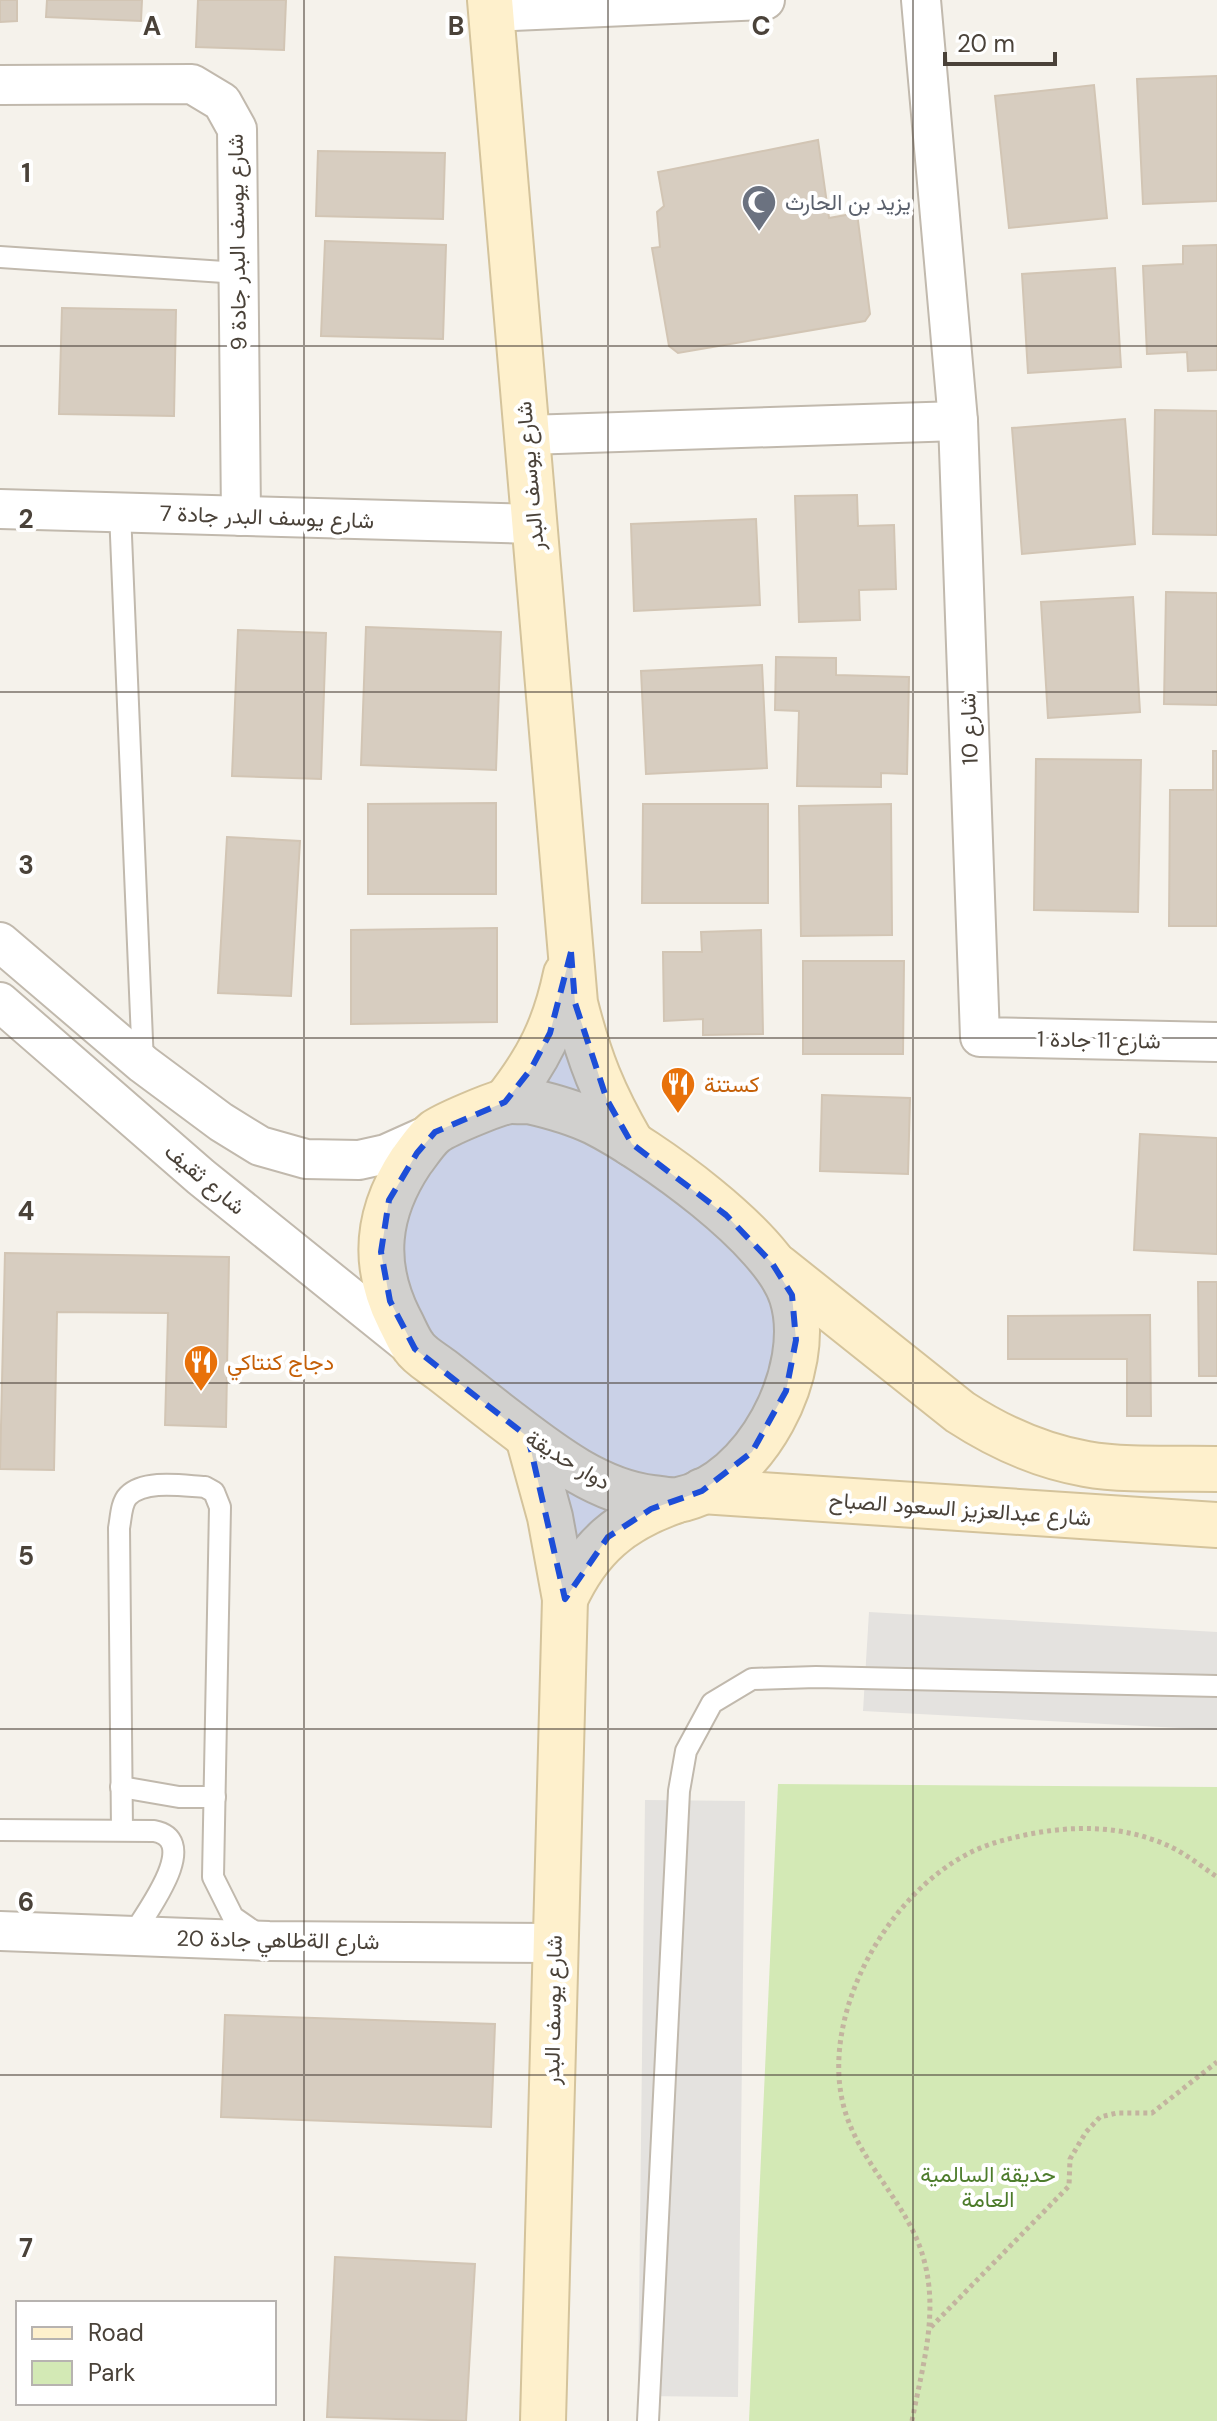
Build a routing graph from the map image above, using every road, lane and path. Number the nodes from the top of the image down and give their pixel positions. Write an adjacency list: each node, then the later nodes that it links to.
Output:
1 (765, 0): 3 (street)
2 (921, 0): 7 (street, شارع 10)
3 (491, 6): 8 (street, شارع يوسف البدر)
4 (0, 85): 6 (street, شارع يوسف البدر جادة 9)
5 (0, 257): 6 (lane)
6 (239, 273): 11 (street, شارع يوسف البدر جادة 9)
7 (958, 421): 8 (street); 16 (street, شارع 10)
8 (527, 435): 12 (street, شارع يوسف البدر)
9 (0, 509): 10 (street, شارع يوسف البدر جادة 7)
10 (120, 512): 11 (street, شارع يوسف البدر جادة 7); 18 (lane)
11 (241, 516): 12 (street, شارع يوسف البدر جادة 7)
12 (534, 524): 14 (street, شارع يوسف البدر)
13 (0, 942): 18 (street)
14 (571, 952): 19 (street, شارع يوسف البدر); 21 (street, شارع يوسف البدر)
15 (0, 1002): 23 (street, شارع ثقيف)
16 (980, 1037): 17 (street, شارع 11 جادة 1)
17 (1217, 1042)
18 (143, 1064): 20 (street)
19 (505, 1102): 20 (street, دوار حديقة); 21 (street, دوار حديقة)
20 (435, 1132): 23 (street, دوار حديقة)
21 (632, 1144): 22 (street, دوار حديقة)
22 (772, 1263): 25 (street); 26 (street, دوار حديقة)
23 (415, 1349): 24 (street, دوار حديقة)
24 (528, 1437): 26 (street, دوار حديقة); 28 (street, شارع يوسف البدر)
25 (1217, 1469)
26 (689, 1496): 27 (street, شارع عبدالعزيز السعود الصباح); 28 (street, شارع يوسف البدر)
27 (1217, 1525)
28 (565, 1599): 38 (street, شارع يوسف البدر)
29 (1217, 1686): 42 (lane)
30 (121, 1787): 31 (lane); 31 (lane); 33 (lane)
31 (215, 1797): 37 (lane)
32 (0, 1830): 33 (lane)
33 (122, 1830): 36 (lane)
34 (1217, 1877): 40 (path)
35 (0, 1931): 36 (street, شارع الةطاهي جادة 20)
36 (132, 1936): 37 (street, شارع الةطاهي جادة 20)
37 (269, 1941): 38 (street, شارع الةطاهي جادة 20)
38 (555, 1943): 41 (street, شارع يوسف البدر)
39 (1217, 2062): 40 (path)
40 (931, 2328): 43 (path)
41 (543, 2421)
42 (648, 2421)
43 (912, 2421)

